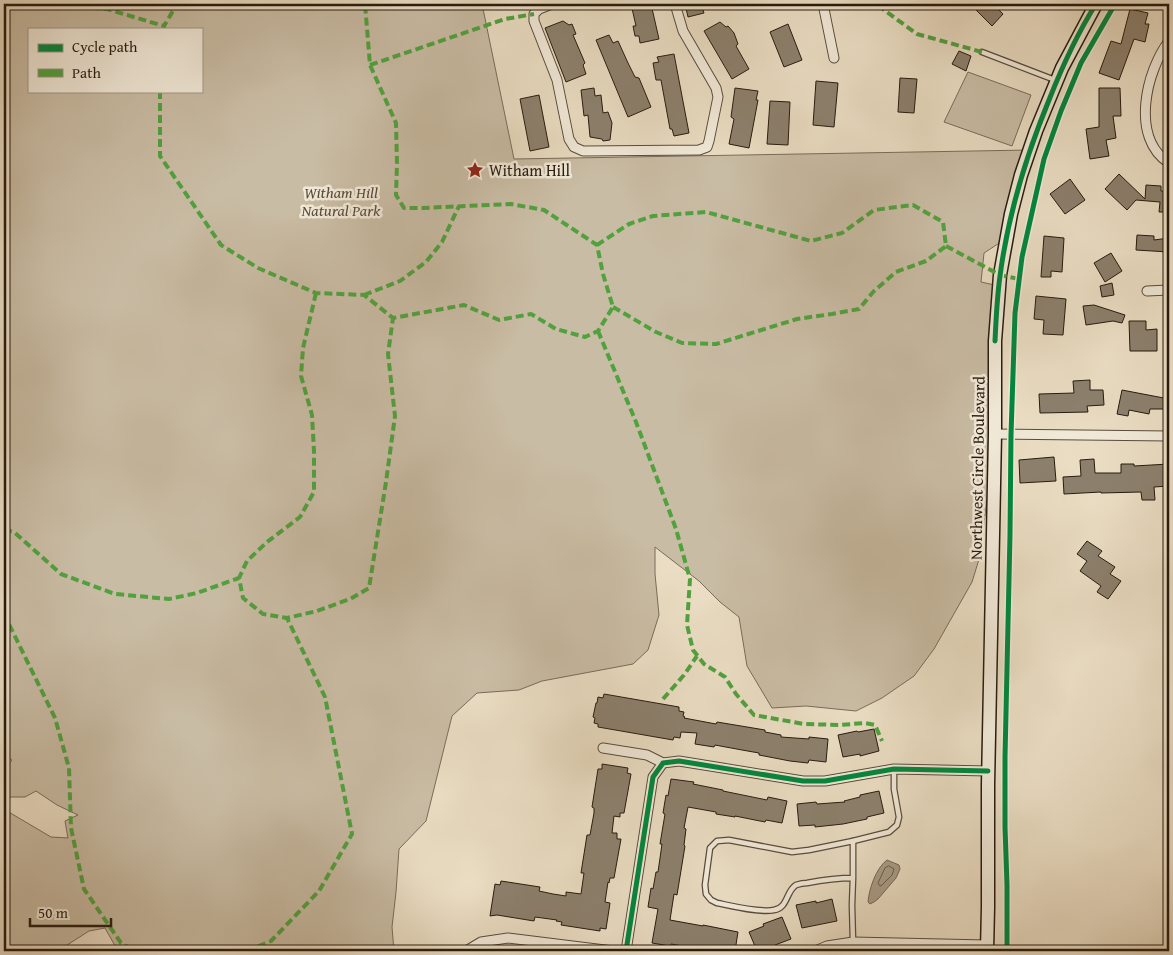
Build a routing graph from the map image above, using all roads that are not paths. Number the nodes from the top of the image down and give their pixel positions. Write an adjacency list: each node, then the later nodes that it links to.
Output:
1 (552, 4): 2 (street)
2 (675, 4)
3 (823, 4): 7 (street)
4 (1096, 4): 8 (main road, Northwest Circle Boulevard)
5 (1169, 41): 9 (street)
6 (982, 52): 8 (lane)
7 (834, 58)
8 (1057, 81): 12 (main road, Northwest Circle Boulevard)
9 (1169, 162)
10 (1169, 290): 11 (street)
11 (1147, 291)
12 (994, 434): 13 (street); 17 (main road, Northwest Circle Boulevard)
13 (1169, 436)
14 (603, 748): 15 (street)
15 (663, 764): 16 (street); 24 (street)
16 (894, 769): 17 (street); 18 (lane)
17 (988, 771): 21 (main road, Northwest Circle Boulevard)
18 (853, 841): 19 (lane); 19 (lane)
19 (854, 878): 20 (lane)
20 (853, 942): 21 (street); 25 (street)
21 (986, 948)
22 (466, 951): 23 (street)
23 (613, 951)
24 (626, 951)
25 (815, 951)

